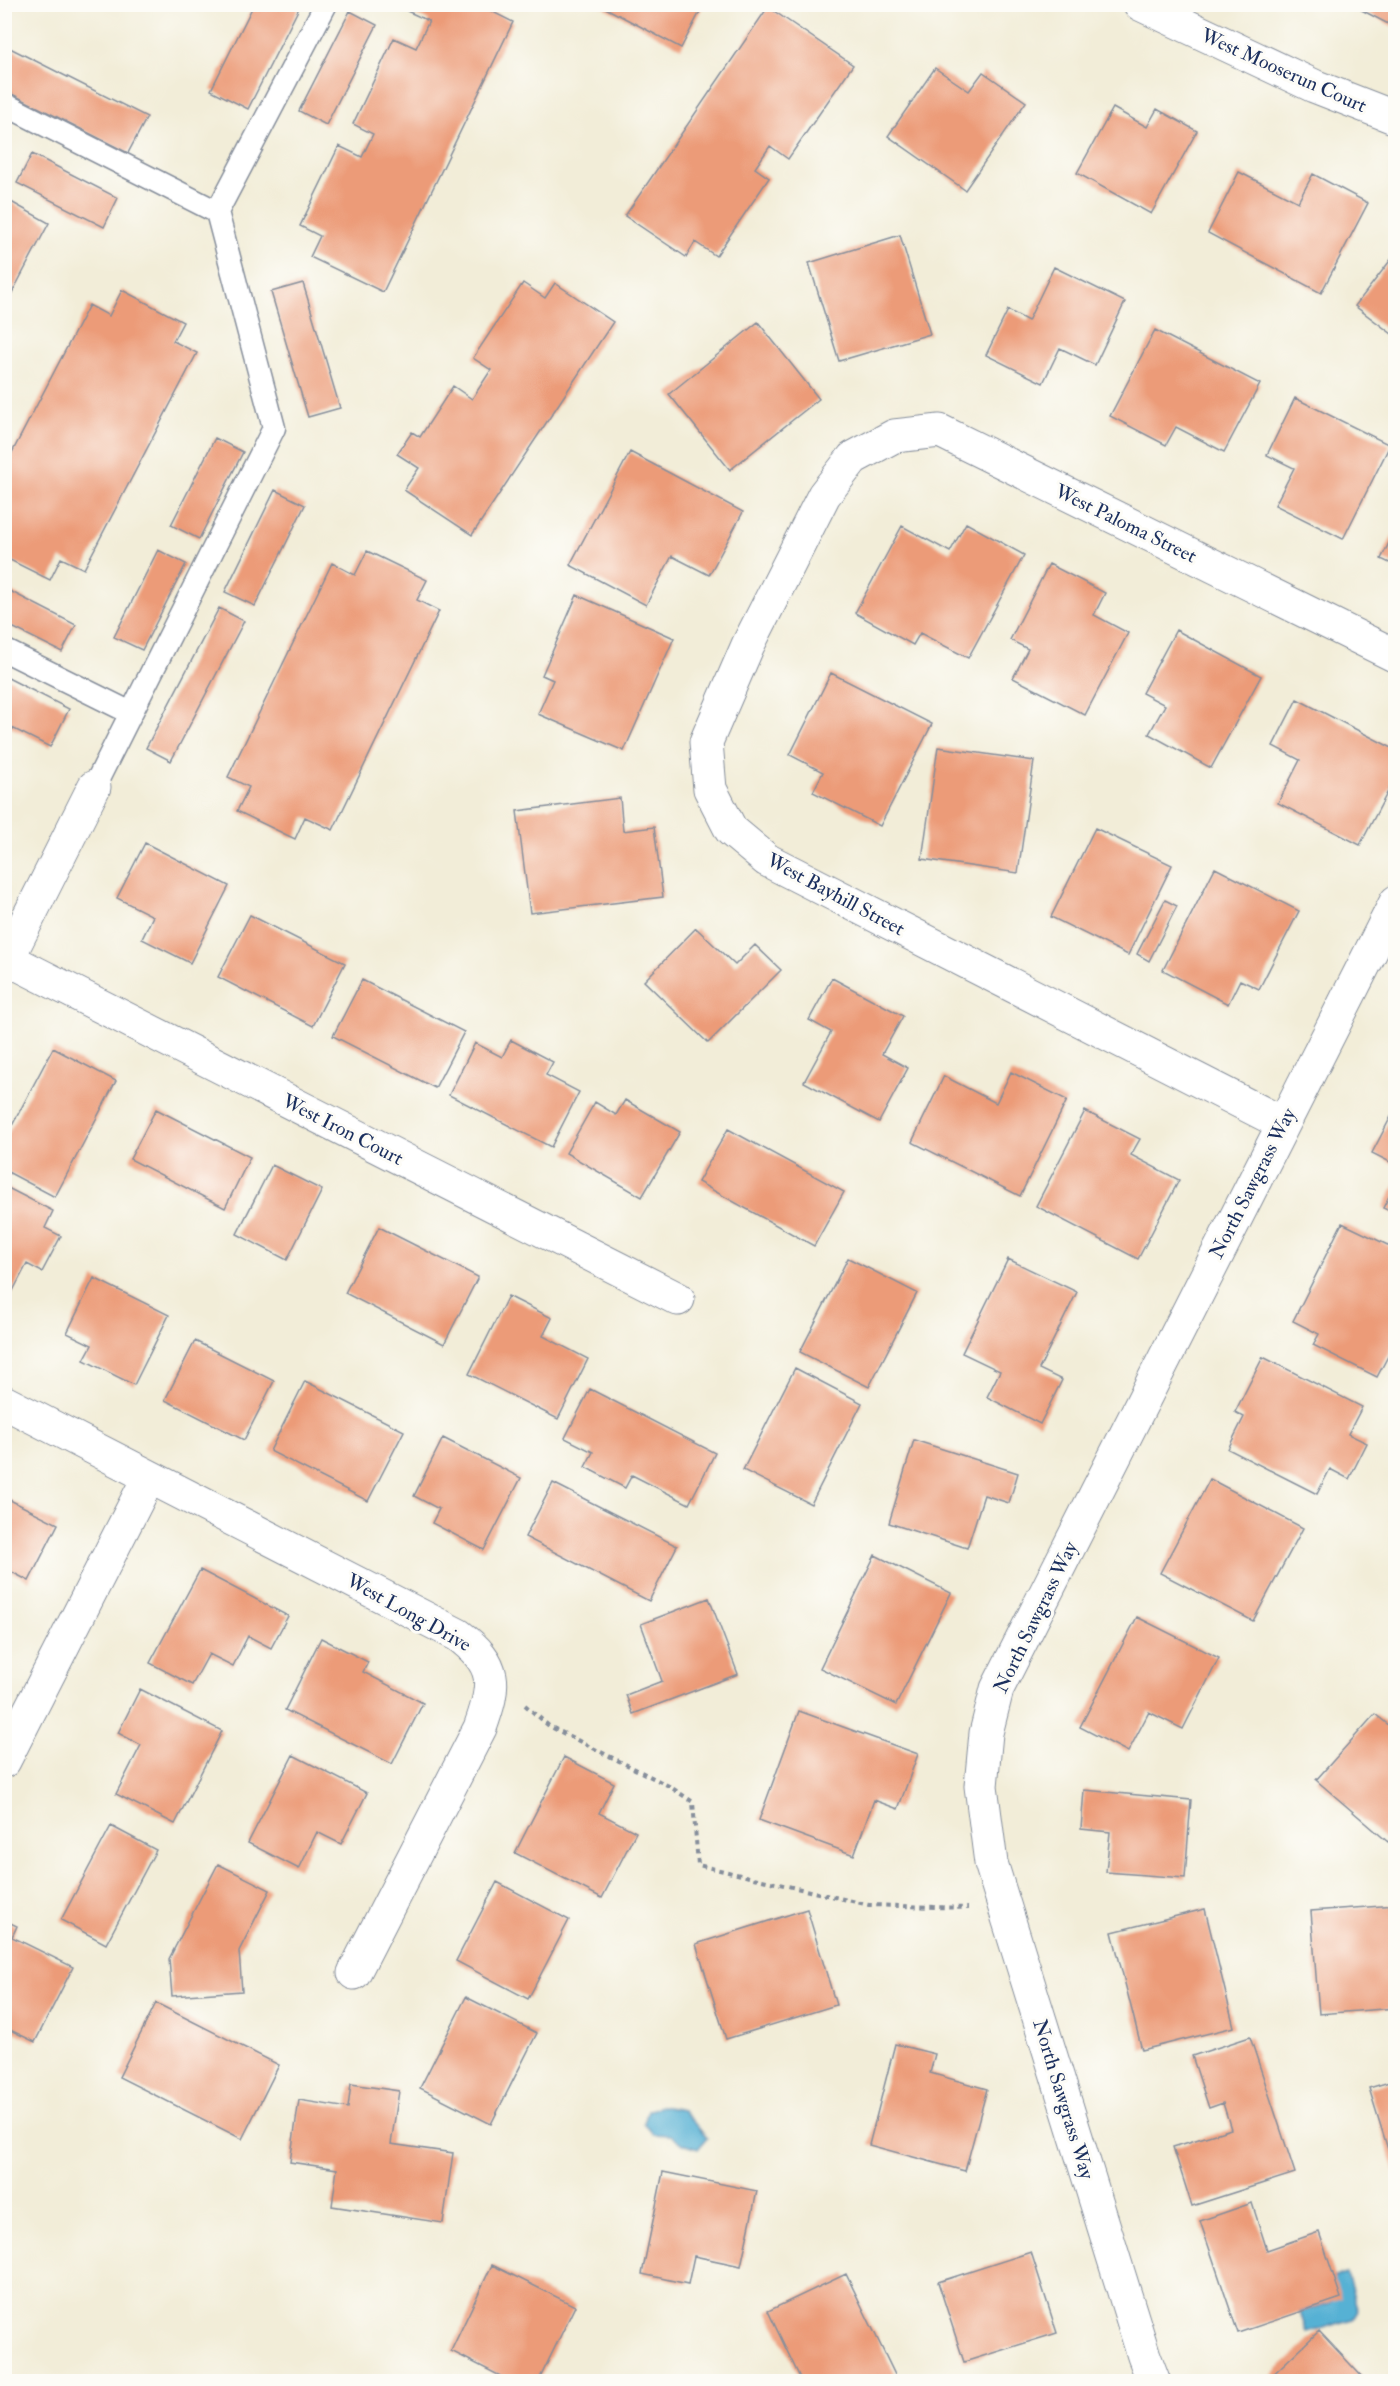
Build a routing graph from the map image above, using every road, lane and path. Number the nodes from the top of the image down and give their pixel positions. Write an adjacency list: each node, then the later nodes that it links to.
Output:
1 (326, 4): 5 (lane)
2 (1140, 4): 4 (street, West Mooserun Court)
3 (4, 104): 5 (lane)
4 (1395, 118)
5 (217, 212): 9 (lane)
6 (853, 458): 8 (street, West Paloma Street); 13 (street, West Bayhill Street)
7 (4, 650): 9 (lane)
8 (1395, 656)
9 (131, 713): 10 (lane)
10 (94, 787): 12 (street)
11 (1395, 902): 13 (street, North Sawgrass Way)
12 (6, 962): 14 (street, West Iron Court)
13 (1282, 1123): 19 (street, North Sawgrass Way)
14 (678, 1299)
15 (4, 1402): 16 (street, West Long Drive)
16 (149, 1477): 18 (street); 20 (street, West Long Drive)
17 (549, 1726): 19 (path)
18 (4, 1761)
19 (1005, 1909): 21 (street, North Sawgrass Way)
20 (354, 1973)
21 (1154, 2382)

